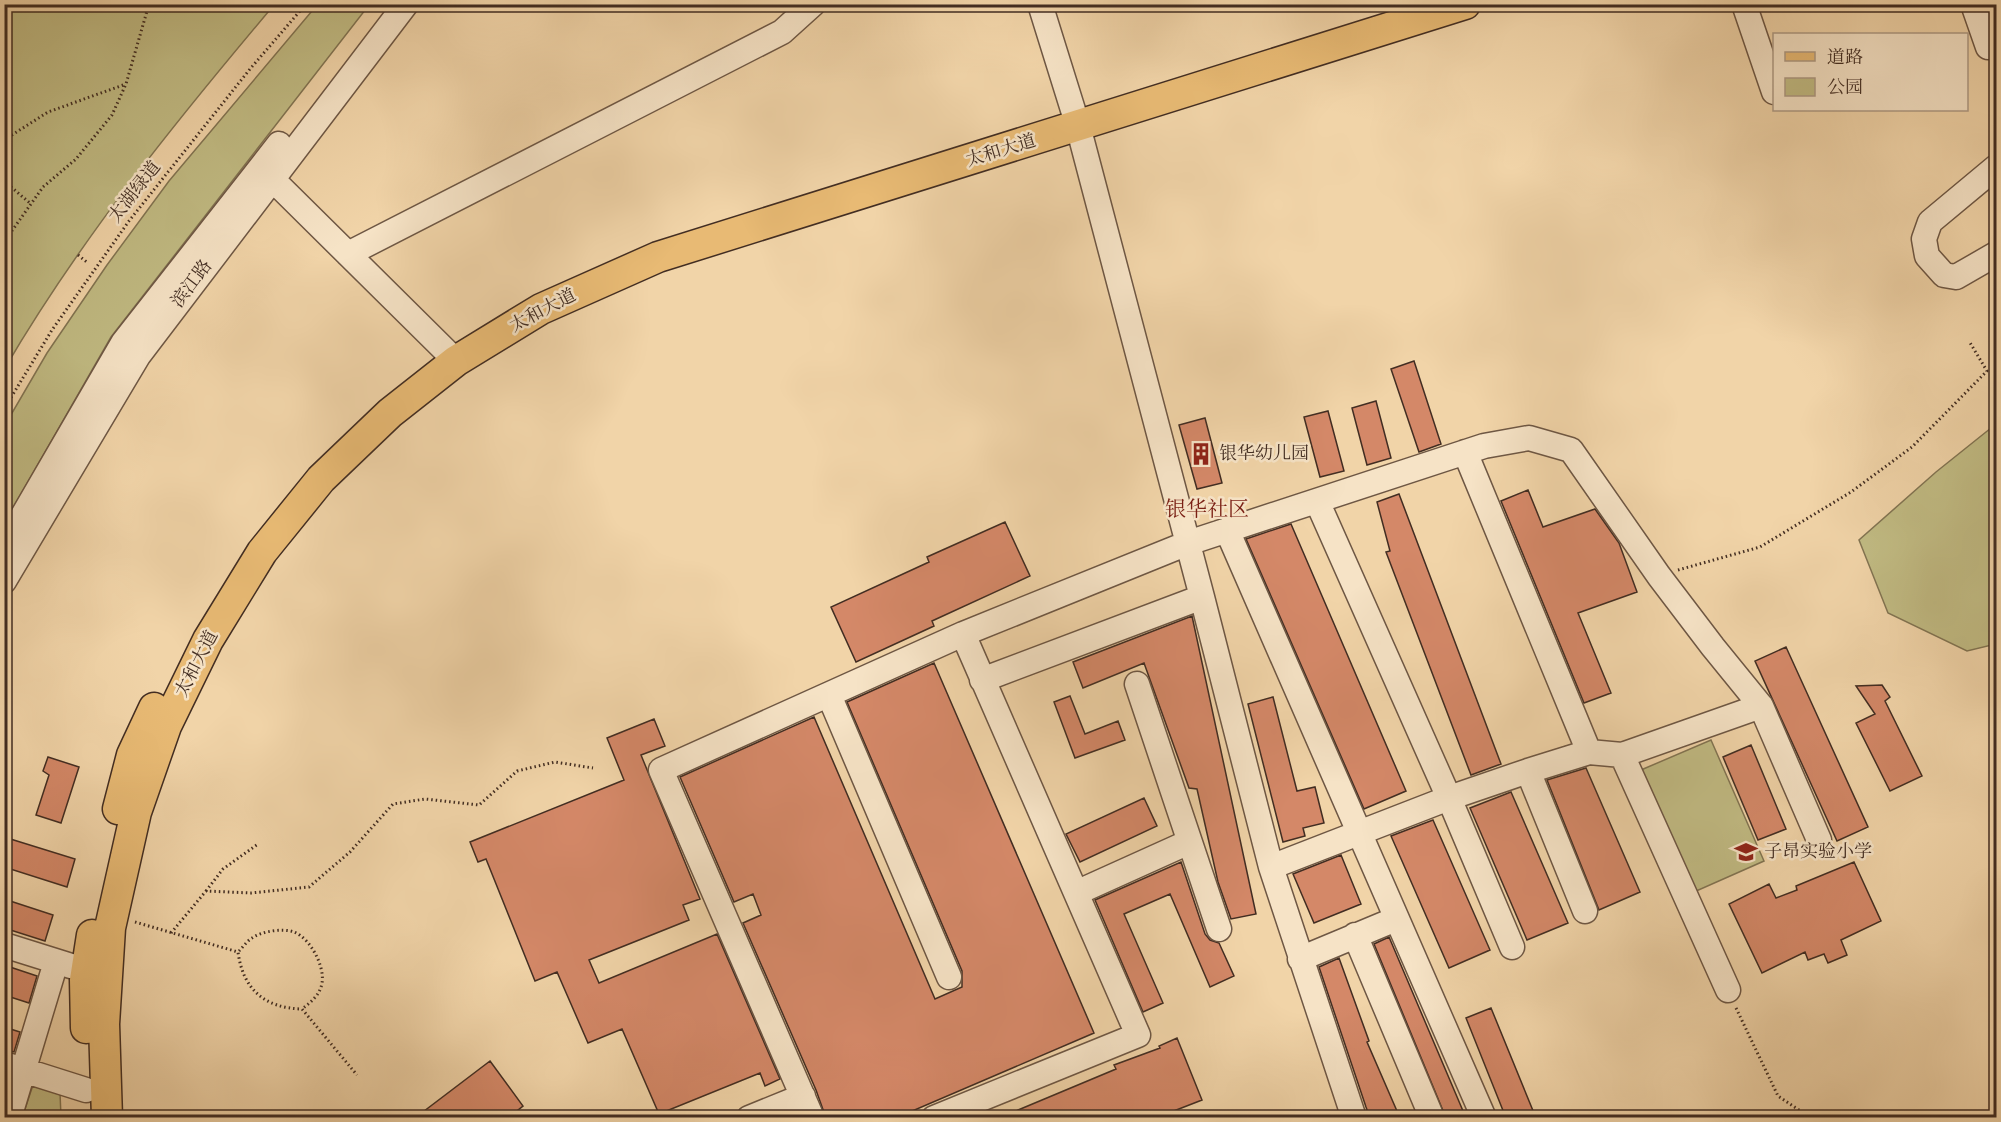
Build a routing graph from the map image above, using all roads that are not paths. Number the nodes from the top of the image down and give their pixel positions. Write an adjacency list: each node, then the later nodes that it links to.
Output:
1 (387, 4): 13 (street)
2 (406, 4): 13 (street, 滨江路)
3 (813, 4): 14 (street)
4 (1040, 4): 11 (street)
5 (1415, 4): 11 (main road, 太和大道)
6 (1465, 4): 11 (main road, 太和大道)
7 (1744, 4): 10 (street)
8 (1973, 4): 9 (street)
9 (1988, 47)
10 (1773, 89)
11 (1075, 119): 16 (main road, 太和大道); 20 (street)
12 (1996, 167): 15 (street)
13 (266, 173): 14 (street); 21 (street); 22 (street, 滨江路)
14 (348, 254): 16 (street)
15 (1996, 254)
16 (451, 355): 46 (main road, 太和大道); 53 (main road, 太和大道)
17 (1465, 452): 18 (street); 28 (street); 29 (street)
18 (1317, 501): 19 (street); 32 (street)
19 (1227, 530): 20 (street); 33 (street)
20 (1188, 543): 23 (street); 24 (street)
21 (4, 548)
22 (4, 581)
23 (1202, 597): 25 (street); 36 (street)
24 (963, 634): 25 (street); 27 (street)
25 (982, 680): 37 (street)
26 (1137, 684): 35 (street)
27 (829, 695): 47 (street); 50 (street)
28 (1761, 705): 30 (street); 34 (street)
29 (1589, 752): 30 (street); 31 (street)
30 (1622, 755): 48 (street)
31 (1528, 771): 32 (street); 38 (street)
32 (1449, 798): 33 (street); 43 (street)
33 (1358, 833): 36 (street); 39 (street)
34 (1819, 840)
35 (1189, 842): 37 (street); 40 (street)
36 (1270, 867): 44 (street)
37 (1076, 893): 56 (street)
38 (1585, 911)
39 (1396, 919): 41 (street); 59 (street)
40 (1219, 929)
41 (1355, 935): 44 (street); 58 (street)
42 (4, 945): 45 (street)
43 (1512, 947)
44 (1300, 959): 57 (street)
45 (56, 962): 46 (street); 49 (street)
46 (87, 972): 51 (main road, 太和大道)
47 (948, 976)
48 (1728, 990)
49 (14, 1067): 51 (street); 52 (street)
50 (803, 1096): 54 (street); 55 (street)
51 (86, 1104)
52 (9, 1118)
53 (107, 1118)
54 (749, 1118)
55 (812, 1118)
56 (934, 1118)
57 (1354, 1118)
58 (1432, 1118)
59 (1484, 1118)

